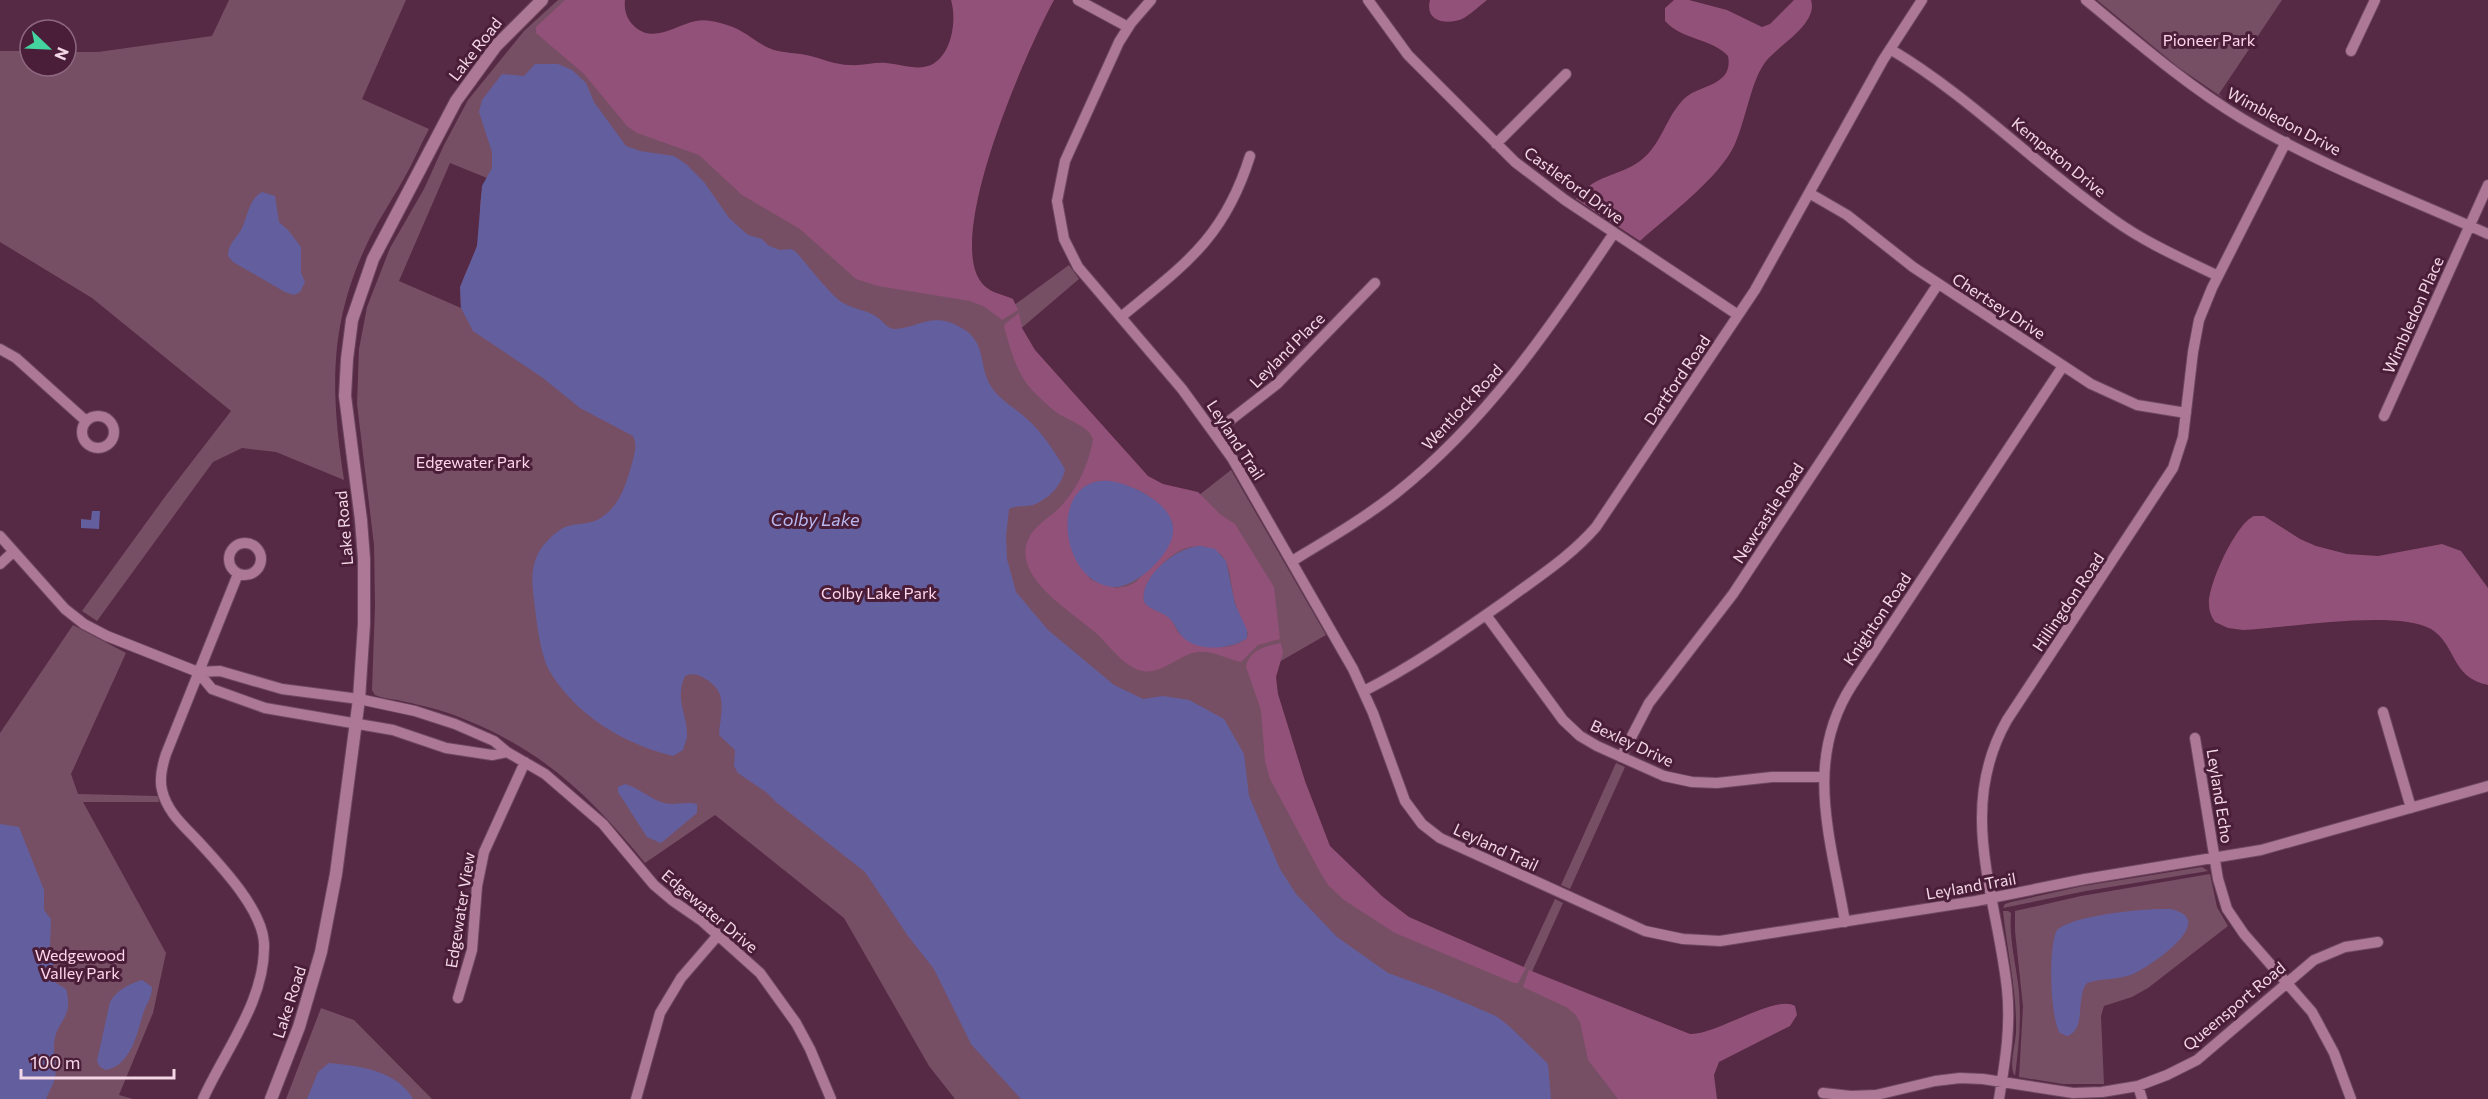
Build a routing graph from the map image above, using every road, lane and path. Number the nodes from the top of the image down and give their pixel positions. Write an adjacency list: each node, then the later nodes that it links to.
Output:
1 (542, 0): 39 (street, Lake Road)
2 (1078, 0): 8 (street)
3 (1151, 0): 8 (street, Leyland Trail)
4 (1368, 0): 13 (street, Castleford Drive)
5 (1922, 0): 9 (street, Dartford Road)
6 (2086, 0): 12 (street, Wimbledon Drive)
7 (2375, 0): 10 (street)
8 (1128, 27): 24 (street, Leyland Trail)
9 (1890, 49): 16 (street, Dartford Road); 20 (street, Kempston Drive)
10 (2351, 51)
11 (1566, 74): 13 (street)
12 (2286, 142): 17 (street, Wimbledon Drive); 20 (street, Hillingdon Road)
13 (1496, 144): 18 (street, Castleford Drive)
14 (1250, 156): 24 (street)
15 (2488, 185): 17 (street, Wimbledon Place)
16 (1809, 193): 22 (street, Chertsey Drive); 23 (street, Dartford Road)
17 (2469, 226): 19 (street, Wimbledon Drive); 28 (street, Wimbledon Place)
18 (1614, 233): 23 (street, Castleford Drive); 33 (street, Wentlock Road)
19 (2488, 234)
20 (2218, 276): 27 (street, Hillingdon Road)
21 (1375, 283): 30 (street, Leyland Place)
22 (1938, 284): 26 (street, Chertsey Drive); 44 (street, Newcastle Road)
23 (1738, 315): 36 (street, Dartford Road)
24 (1121, 318): 30 (street, Leyland Trail)
25 (0, 349): 29 (street)
26 (2063, 366): 27 (street, Chertsey Drive); 46 (street, Knighton Road)
27 (2186, 413): 50 (street, Hillingdon Road)
28 (2384, 416)
29 (86, 421)
30 (1215, 432): 33 (street, Leyland Trail)
31 (0, 536): 32 (street)
32 (13, 552): 34 (street); 37 (street)
33 (1292, 561): 38 (street, Leyland Trail)
34 (0, 564)
35 (238, 574): 37 (street)
36 (1486, 615): 38 (street, Dartford Road); 44 (street, Bexley Drive)
37 (198, 672): 39 (street, Edgewater Drive); 41 (street, Edgewater Drive); 59 (street)
38 (1364, 691): 51 (street, Leyland Trail)
39 (359, 699): 41 (street, Lake Road); 43 (street, Edgewater Drive)
40 (2383, 712): 48 (street)
41 (356, 724): 43 (street, Edgewater Drive); 60 (street, Lake Road)
42 (2196, 738): 49 (street, Leyland Echo)
43 (507, 752): 45 (street, Edgewater Drive)
44 (1621, 757): 46 (street, Bexley Drive)
45 (525, 762): 52 (street, Edgewater Drive); 55 (street, Edgewater View)
46 (1823, 777): 51 (street, Knighton Road)
47 (2488, 786): 48 (street, Leyland Trail)
48 (2411, 808): 49 (street, Leyland Trail)
49 (2215, 858): 50 (street, Leyland Trail); 54 (street, Leyland Echo)
50 (1992, 898): 51 (street, Leyland Trail); 56 (street, Hillingdon Road)
51 (1845, 922)
52 (718, 934): 61 (street); 62 (street, Edgewater Drive)
53 (2378, 942): 54 (street, Queensport Road)
54 (2287, 982): 57 (street, Queensport Road); 65 (street, Leyland Echo)
55 (458, 998)
56 (2002, 1082): 57 (street, Queensport Road); 58 (street, Queensport Road); 63 (street, Hillingdon Road)
57 (2138, 1086): 64 (street)
58 (1822, 1093)
59 (203, 1099)
60 (271, 1099)
61 (636, 1099)
62 (831, 1099)
63 (1999, 1099)
64 (2142, 1099)
65 (2351, 1099)

